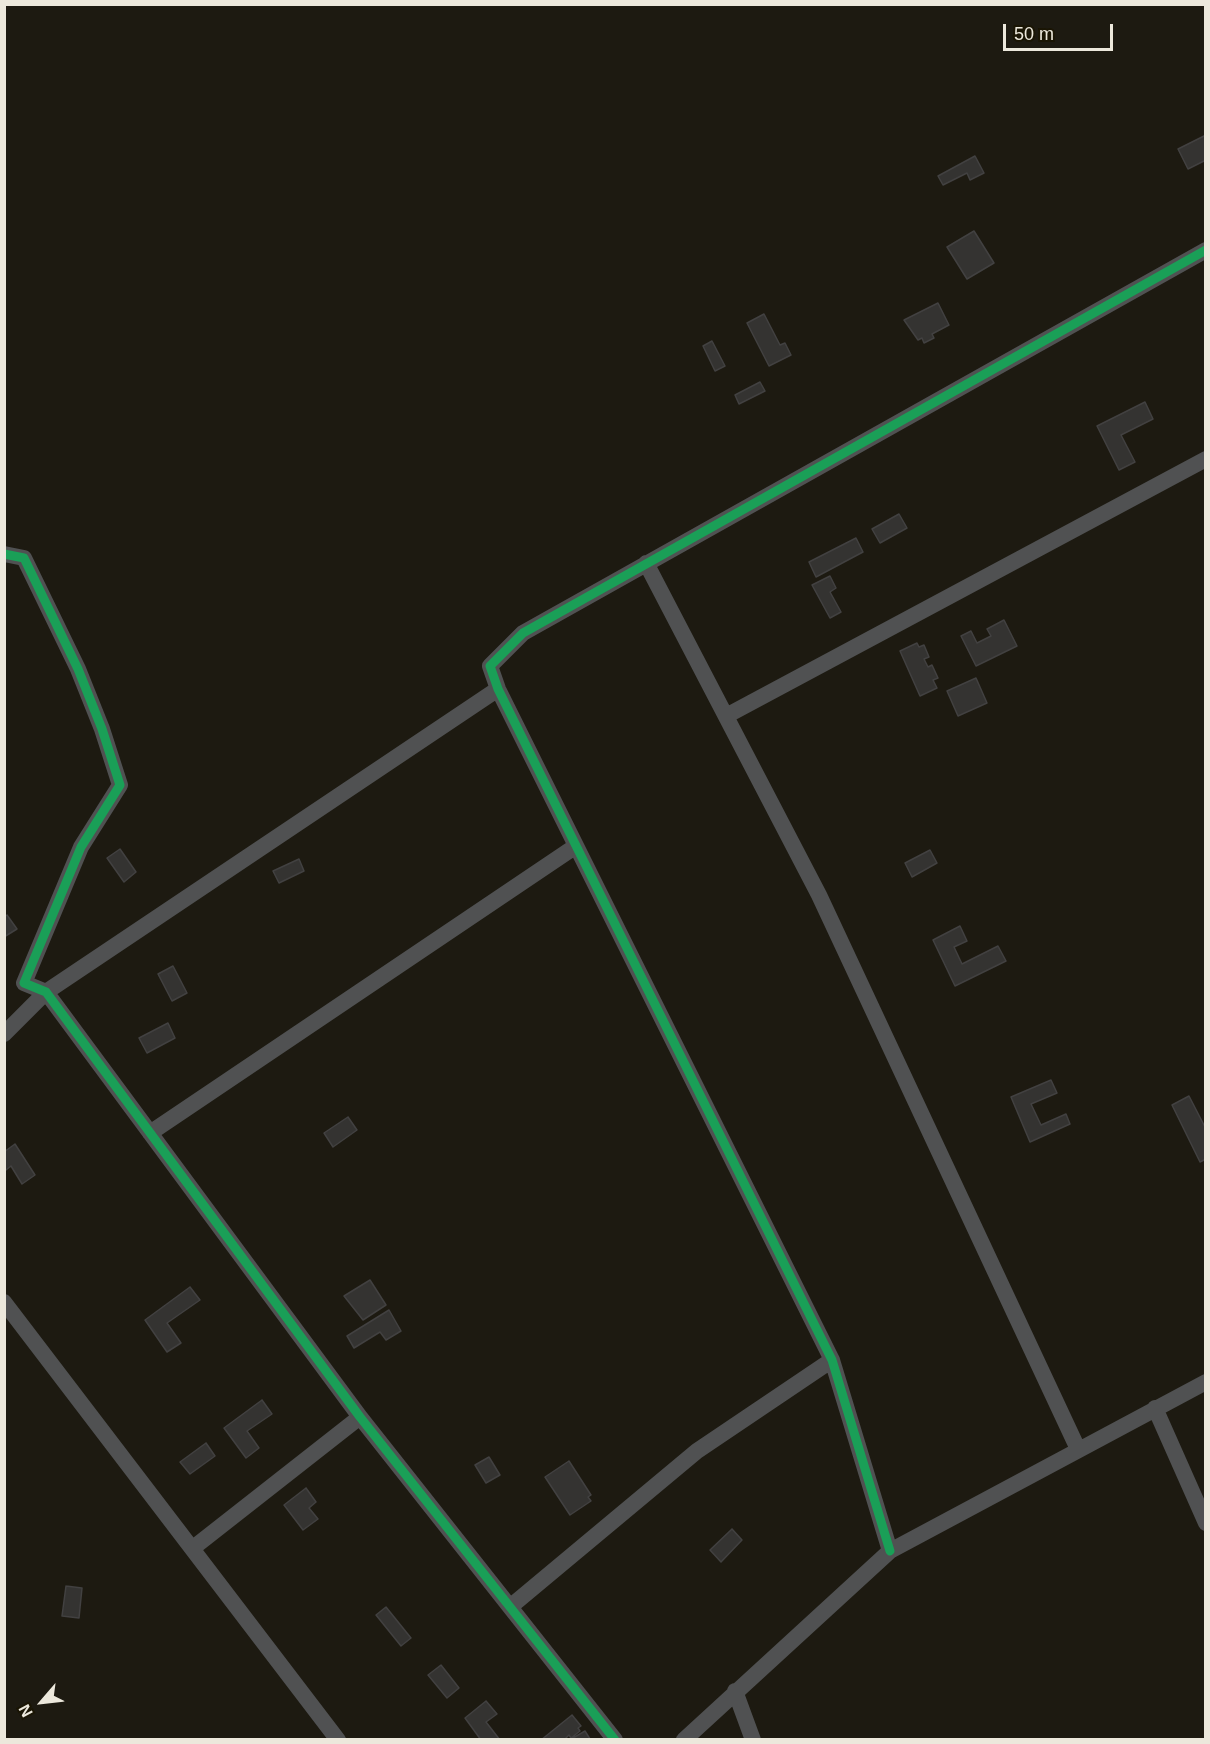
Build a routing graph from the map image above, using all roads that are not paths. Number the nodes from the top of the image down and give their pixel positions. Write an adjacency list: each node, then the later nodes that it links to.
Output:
1 (1206, 250): 4 (street)
2 (1206, 459): 6 (street)
3 (4, 554): 8 (street)
4 (646, 563): 5 (street); 6 (street)
5 (498, 689): 7 (street); 8 (street)
6 (726, 716): 16 (street)
7 (576, 846): 10 (street); 12 (street)
8 (46, 992): 9 (street); 10 (street)
9 (4, 1034)
10 (150, 1133): 15 (street)
11 (4, 1302): 18 (street)
12 (832, 1360): 19 (street); 20 (street)
13 (1206, 1382): 14 (street)
14 (1155, 1408): 16 (street); 17 (street)
15 (360, 1417): 18 (street); 20 (street)
16 (1078, 1449): 19 (street)
17 (1206, 1524)
18 (193, 1548): 22 (street)
19 (890, 1551): 21 (street)
20 (510, 1607): 23 (street)
21 (735, 1691): 24 (street); 25 (street)
22 (338, 1740)
23 (615, 1740)
24 (684, 1740)
25 (753, 1740)

